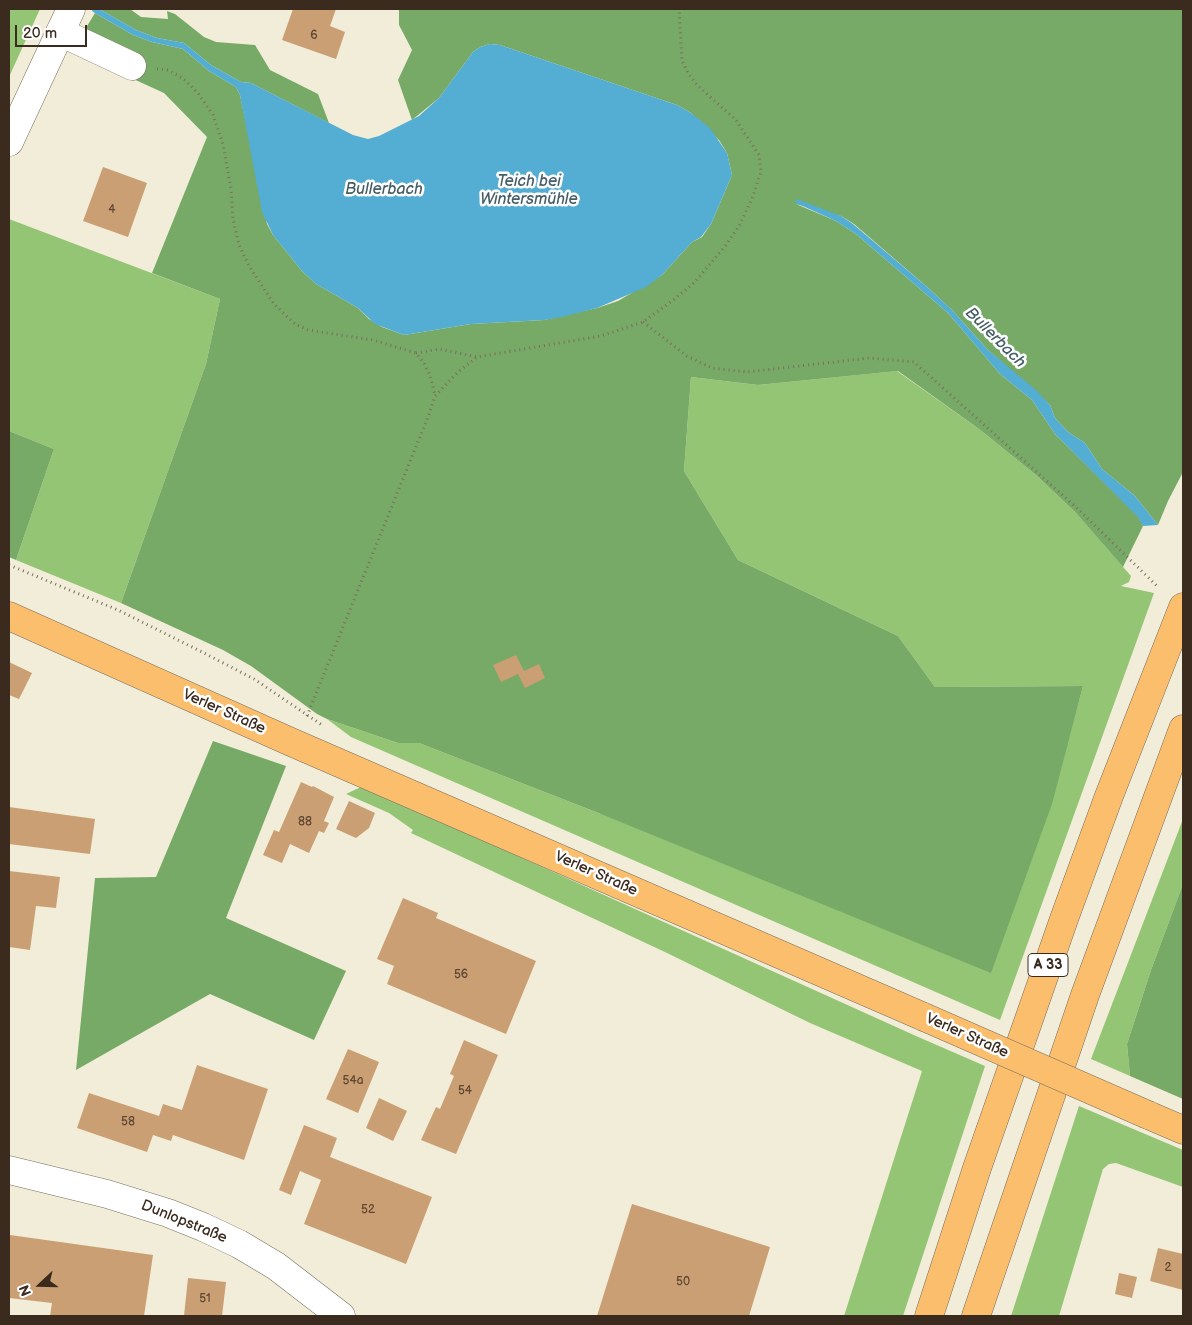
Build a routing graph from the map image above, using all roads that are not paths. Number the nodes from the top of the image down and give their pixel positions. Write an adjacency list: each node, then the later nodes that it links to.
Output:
1 (65, 21): 2 (street); 3 (street)
2 (132, 66)
3 (9, 142)
4 (1183, 607): 10 (main road, A 33)
5 (9, 616): 7 (main road, Verler Straße, bridge)
6 (1183, 729): 11 (main road, A 33)
7 (1183, 1130)
8 (9, 1170): 9 (street, Dunlopstraße)
9 (341, 1316)
10 (929, 1316)
11 (976, 1316)

